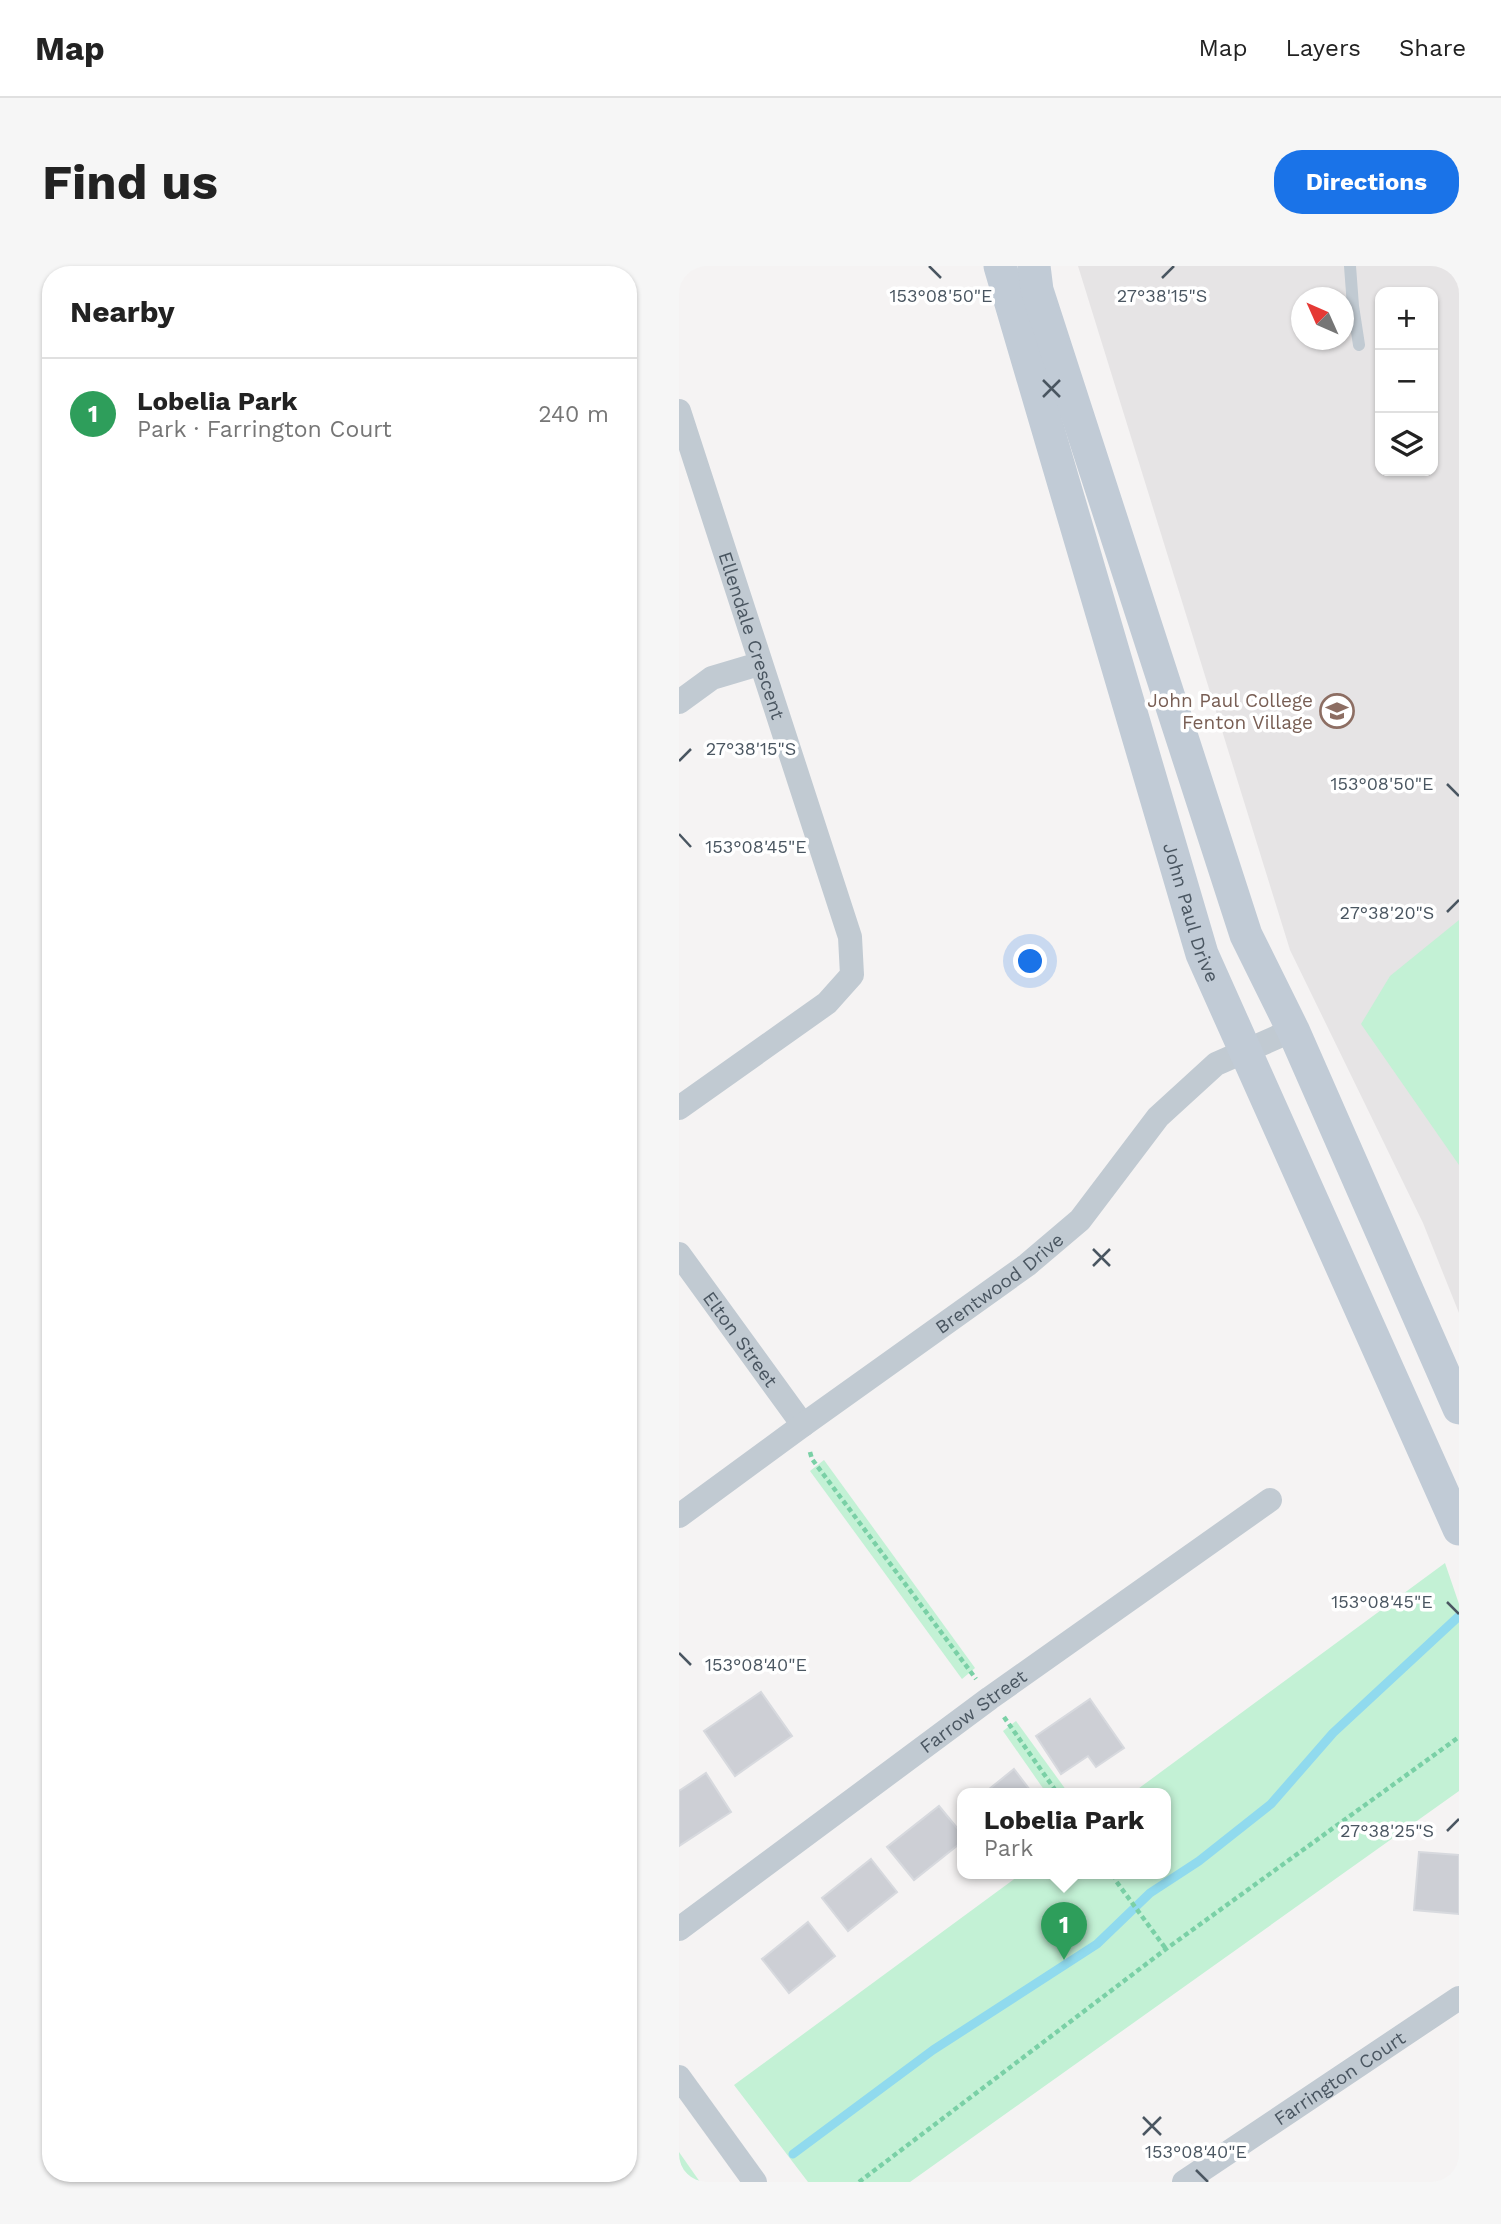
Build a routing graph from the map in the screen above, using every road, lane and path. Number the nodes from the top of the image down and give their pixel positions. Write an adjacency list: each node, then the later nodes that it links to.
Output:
1 (1000, 266): 9 (street, John Paul Drive)
2 (1034, 266): 8 (street)
3 (1350, 266): 4 (lane)
4 (1359, 345)
5 (679, 411): 6 (street, Ellendale Crescent)
6 (759, 663): 7 (street); 10 (street, Ellendale Crescent)
7 (679, 702)
8 (1293, 1030): 9 (street, Brentwood Drive); 12 (street)
9 (1245, 1051): 13 (street, Brentwood Drive); 16 (street, John Paul Drive)
10 (679, 1108)
11 (679, 1254): 13 (street, Elton Street)
12 (1459, 1408)
13 (803, 1425): 15 (street, Brentwood Drive); 17 (path)
14 (1270, 1500): 17 (street, Farrow Street)
15 (679, 1516)
16 (1459, 1529)
17 (990, 1698): 19 (path); 21 (street, Farrow Street)
18 (1459, 1737): 22 (path)
19 (1054, 1788)
20 (1115, 1879): 22 (path)
21 (679, 1929)
22 (1166, 1949): 26 (path)
23 (1459, 1998): 27 (street, Farrington Court)
24 (679, 2077): 25 (street)
25 (755, 2182)
26 (859, 2182)
27 (1184, 2182)

